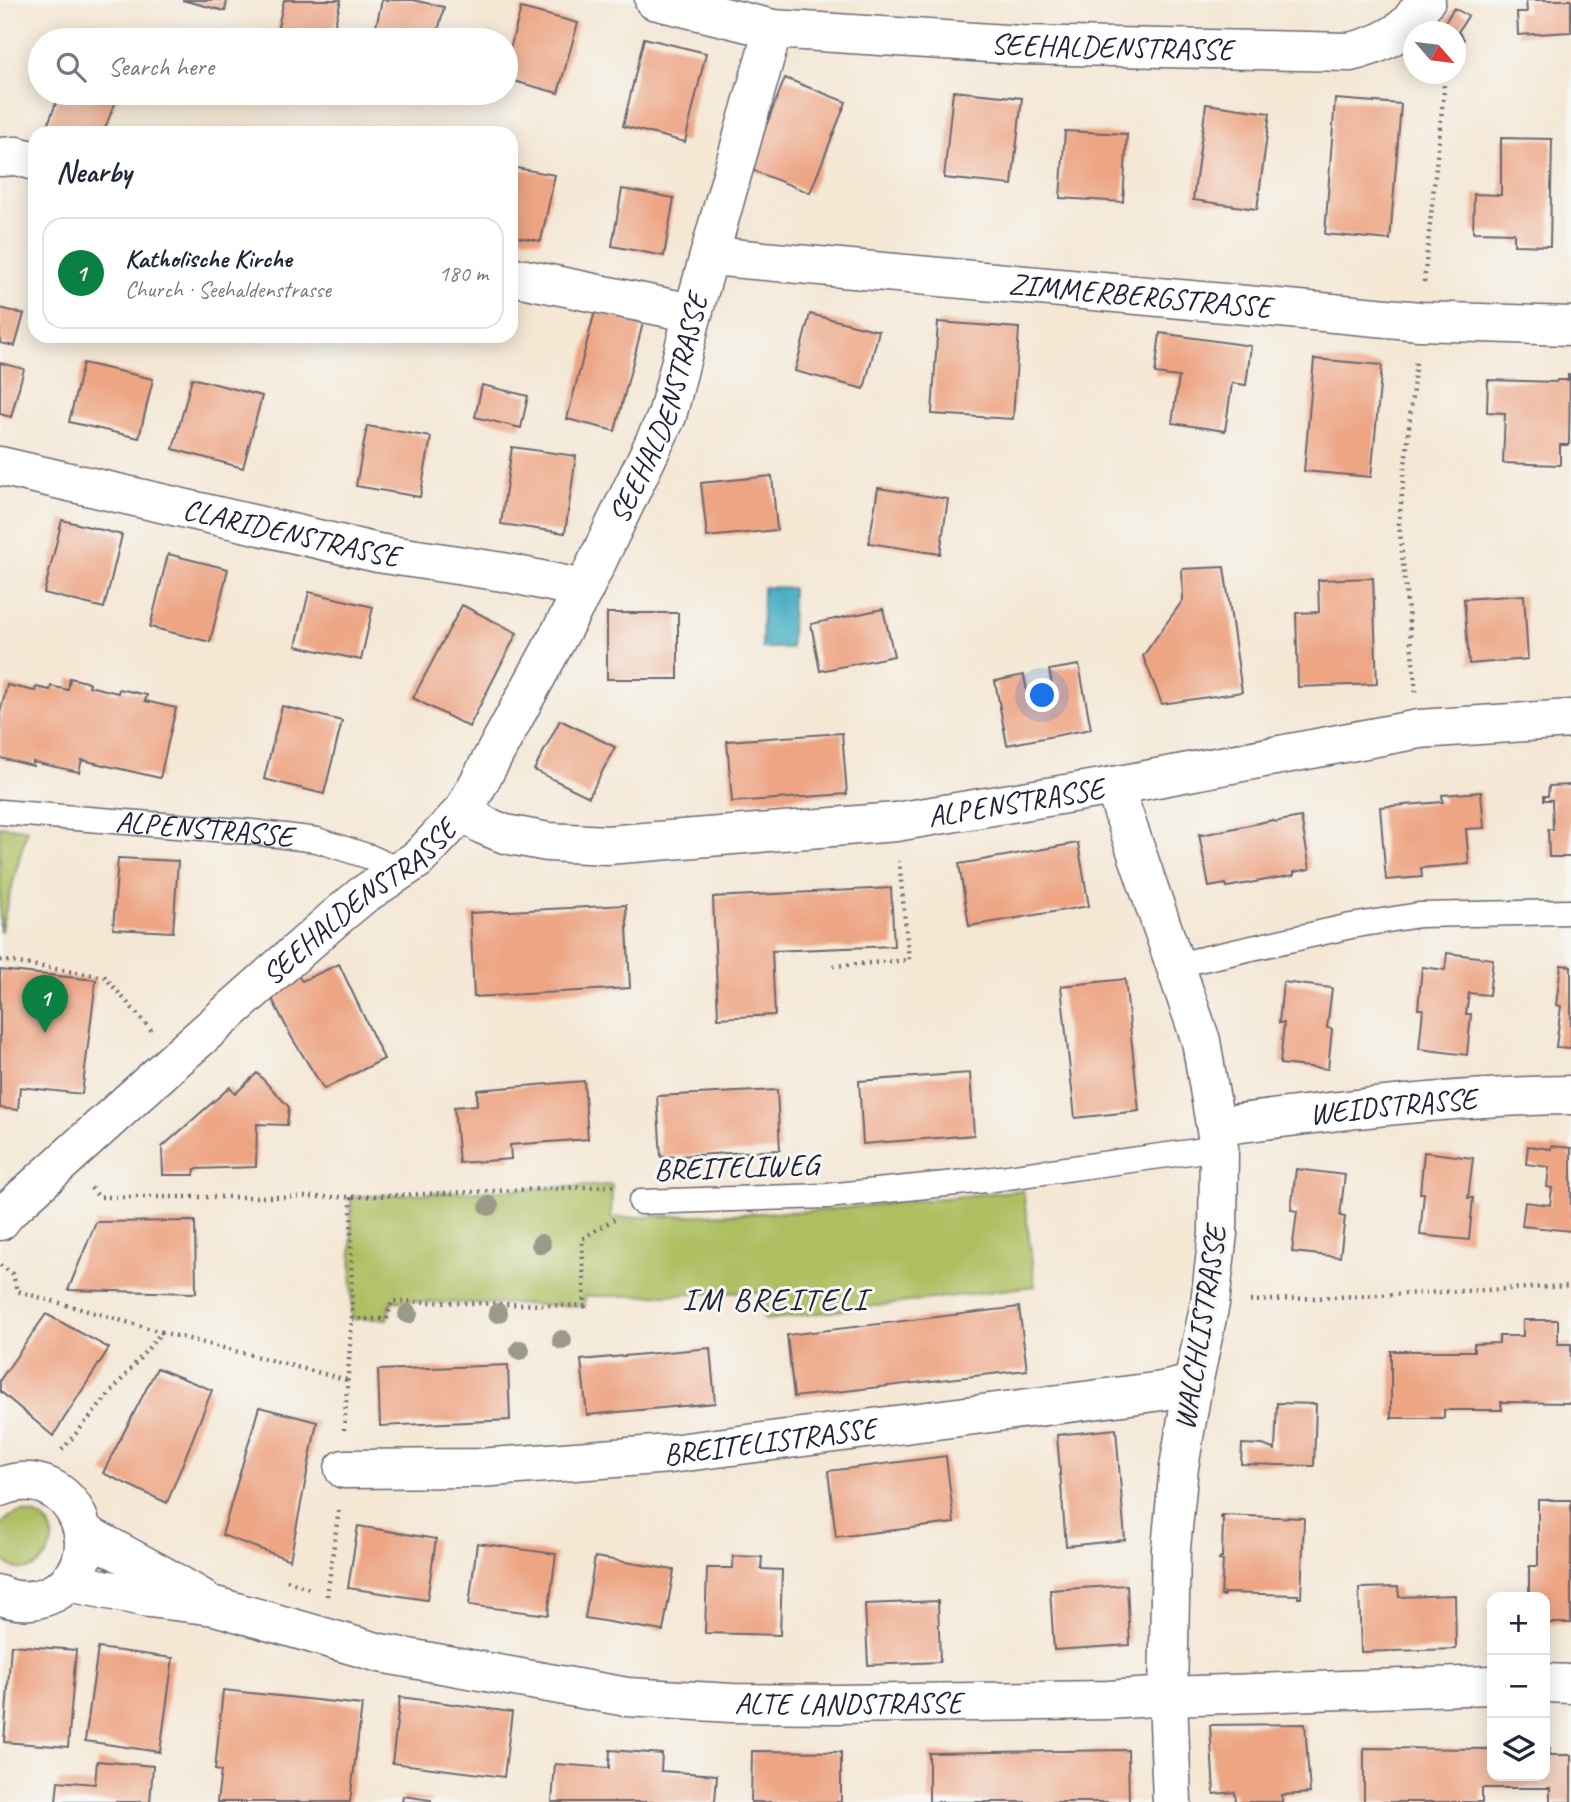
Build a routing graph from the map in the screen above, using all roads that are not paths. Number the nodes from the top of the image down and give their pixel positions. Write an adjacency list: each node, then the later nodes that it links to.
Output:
1 (654, 0): 3 (street)
2 (1426, 0): 3 (street, SEEHALDENSTRASSE)
3 (774, 29): 6 (street, SEEHALDENSTRASSE)
4 (0, 157): 5 (street)
5 (28, 159)
6 (710, 256): 8 (street, SEEHALDENSTRASSE); 9 (street, ZIMMERBERGSTRASSE)
7 (518, 277): 8 (street)
8 (693, 313): 11 (street, SEEHALDENSTRASSE)
9 (1571, 326)
10 (0, 466): 11 (street, CLARIDENSTRASSE)
11 (584, 589): 14 (street, SEEHALDENSTRASSE)
12 (1571, 719): 13 (street, ALPENSTRASSE)
13 (1114, 786): 14 (street, ALPENSTRASSE); 18 (street, WALCHLISTRASSE)
14 (464, 810): 16 (street, SEEHALDENSTRASSE)
15 (0, 811): 16 (lane, ALPENSTRASSE)
16 (401, 872): 22 (street, SEEHALDENSTRASSE)
17 (1571, 912): 18 (lane)
18 (1176, 965): 20 (street, WALCHLISTRASSE)
19 (1571, 1095): 20 (street, WEIDSTRASSE)
20 (1218, 1137): 21 (lane, BREITELIWEG); 23 (street, WALCHLISTRASSE)
21 (642, 1202)
22 (0, 1221)
23 (1193, 1384): 24 (street, BREITELISTRASSE); 33 (street, WALCHLISTRASSE)
24 (344, 1469)
25 (1, 1485): 26 (street)
26 (83, 1534): 27 (street); 29 (street, ALTE LANDSTRASSE)
27 (68, 1582): 28 (street); 29 (street, ALTE LANDSTRASSE)
28 (0, 1595)
29 (215, 1606): 33 (street, ALTE LANDSTRASSE)
30 (1550, 1683): 31 (street)
31 (1571, 1684)
32 (1487, 1685): 33 (street, ALTE LANDSTRASSE)
33 (1168, 1696): 34 (street, WALCHLISTRASSE)
34 (1172, 1802)

